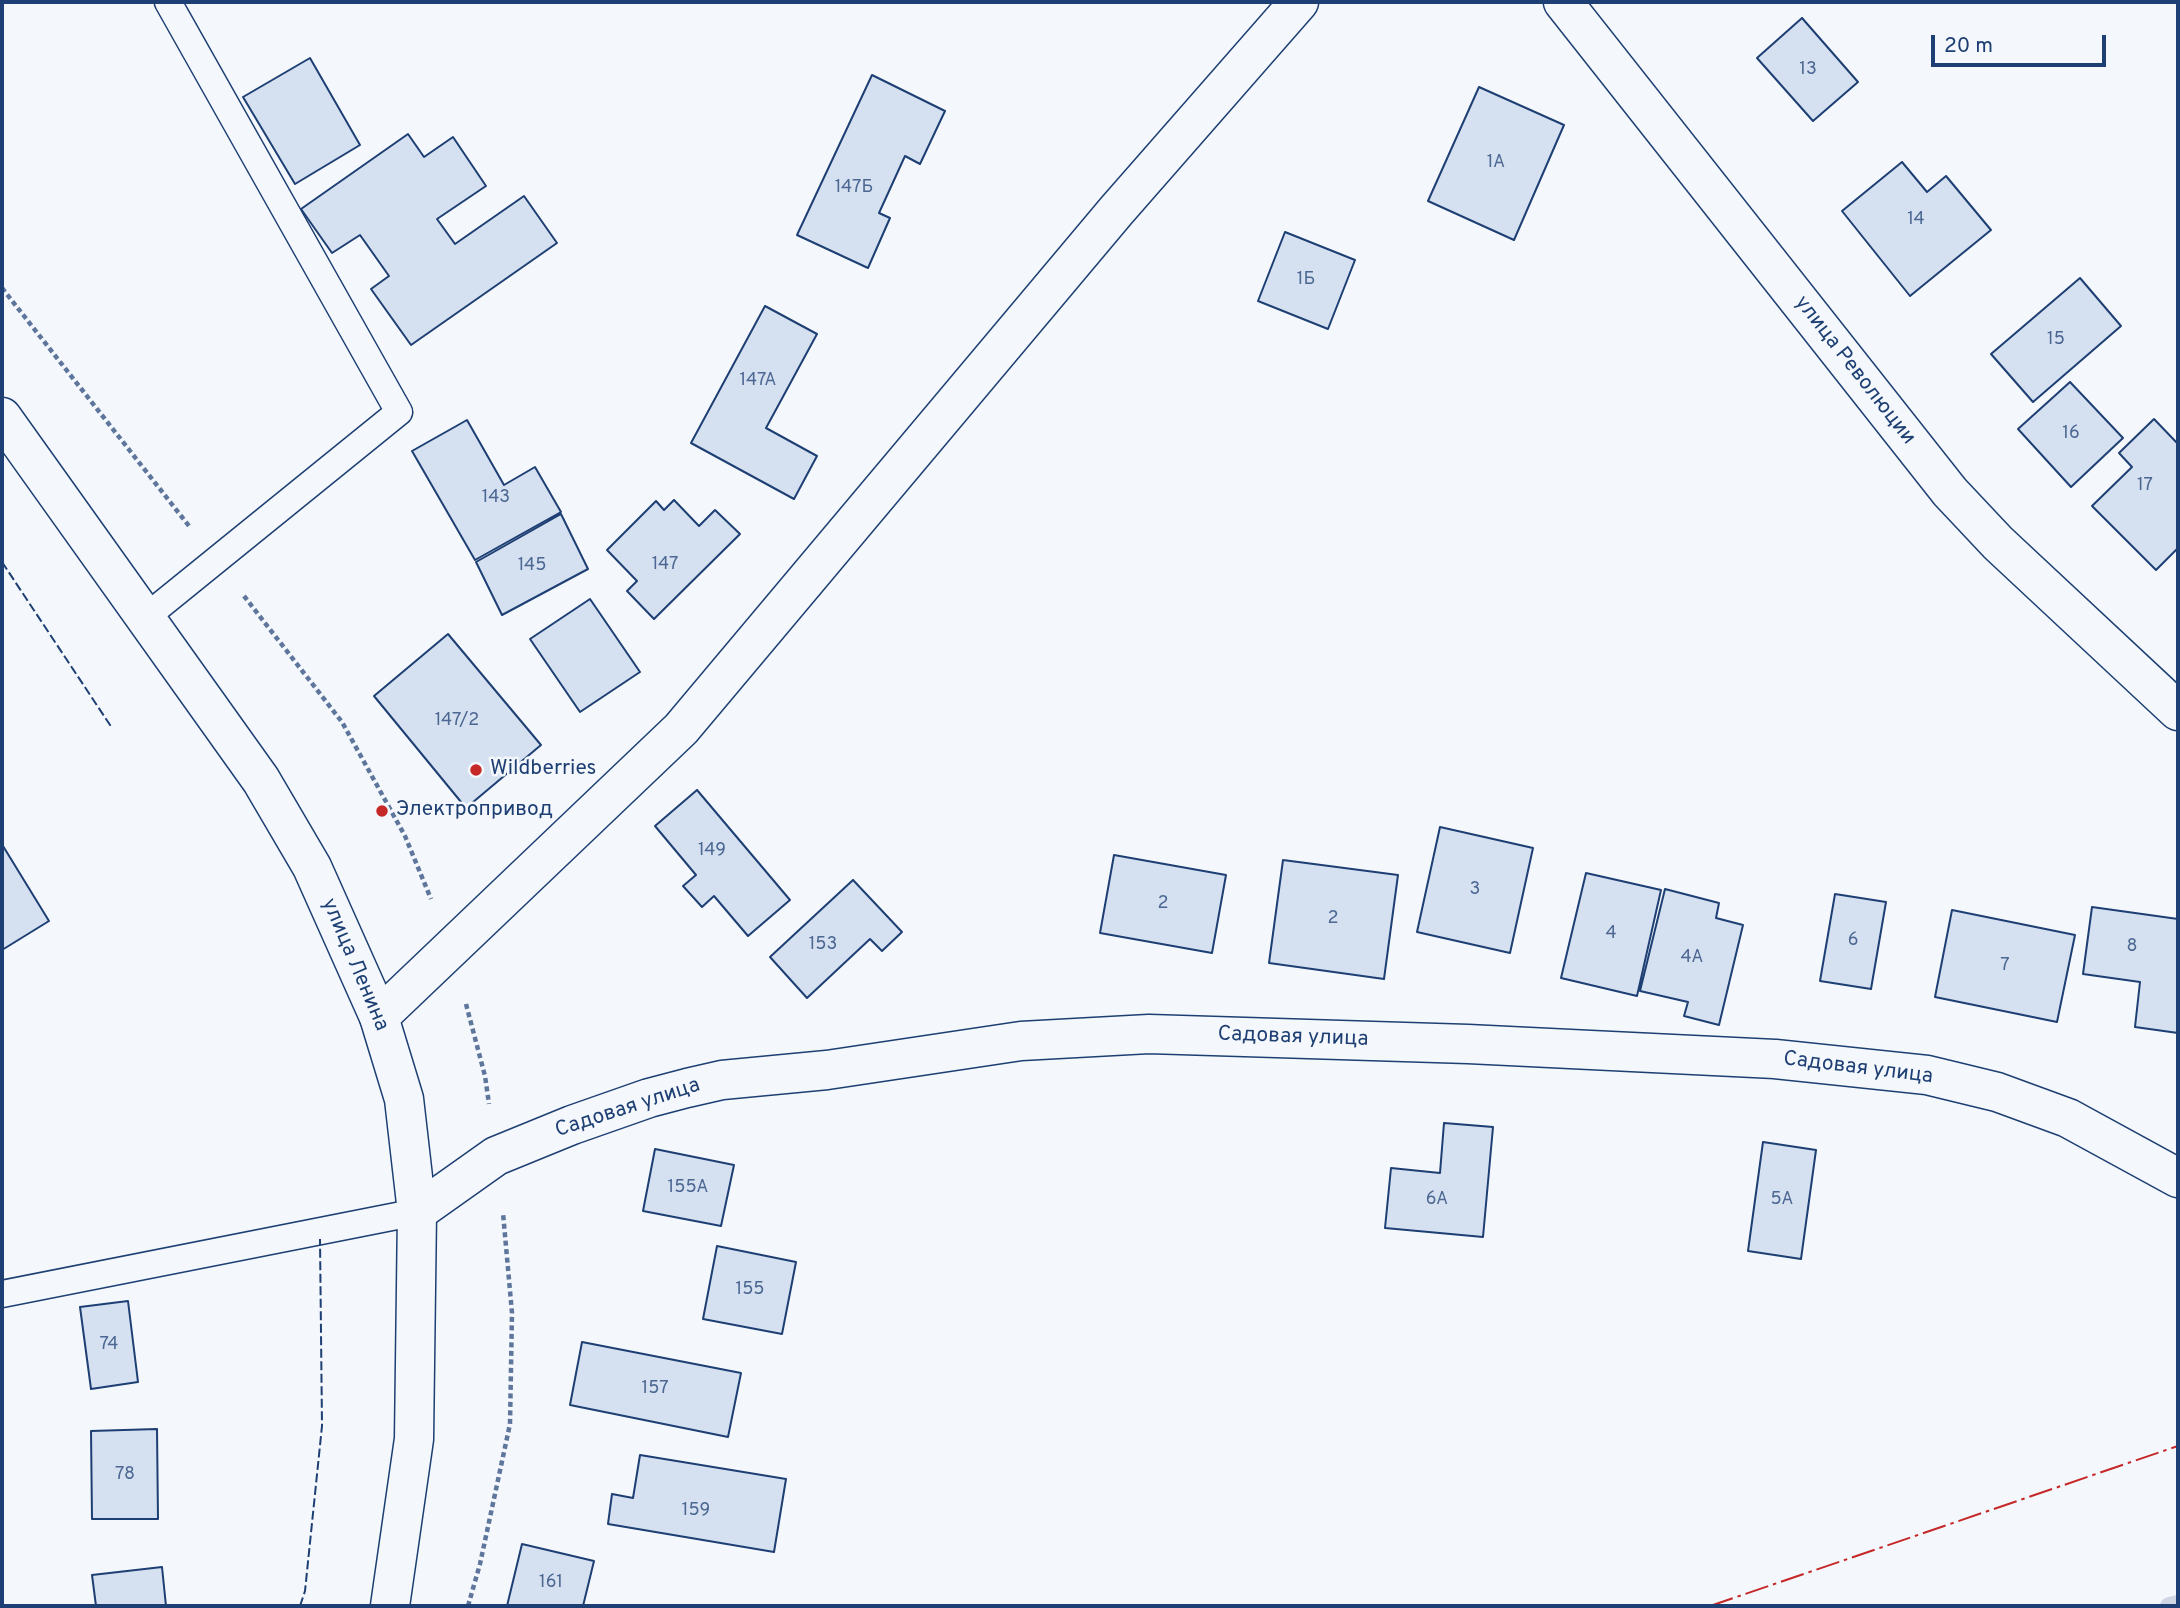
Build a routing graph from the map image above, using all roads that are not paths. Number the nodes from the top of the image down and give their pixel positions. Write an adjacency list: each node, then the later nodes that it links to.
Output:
1 (168, 2): 5 (lane)
2 (1299, 2): 7 (street)
3 (1563, 2): 6 (street, улица Революции)
4 (2, 417): 5 (street, улица Ленина)
5 (146, 617): 7 (street, улица Ленина)
6 (2178, 711)
7 (379, 1017): 9 (street, улица Ленина)
8 (2178, 1178): 9 (street, Садовая улица)
9 (417, 1212): 10 (lane); 11 (street, улица Ленина)
10 (2, 1294)
11 (390, 1606)

